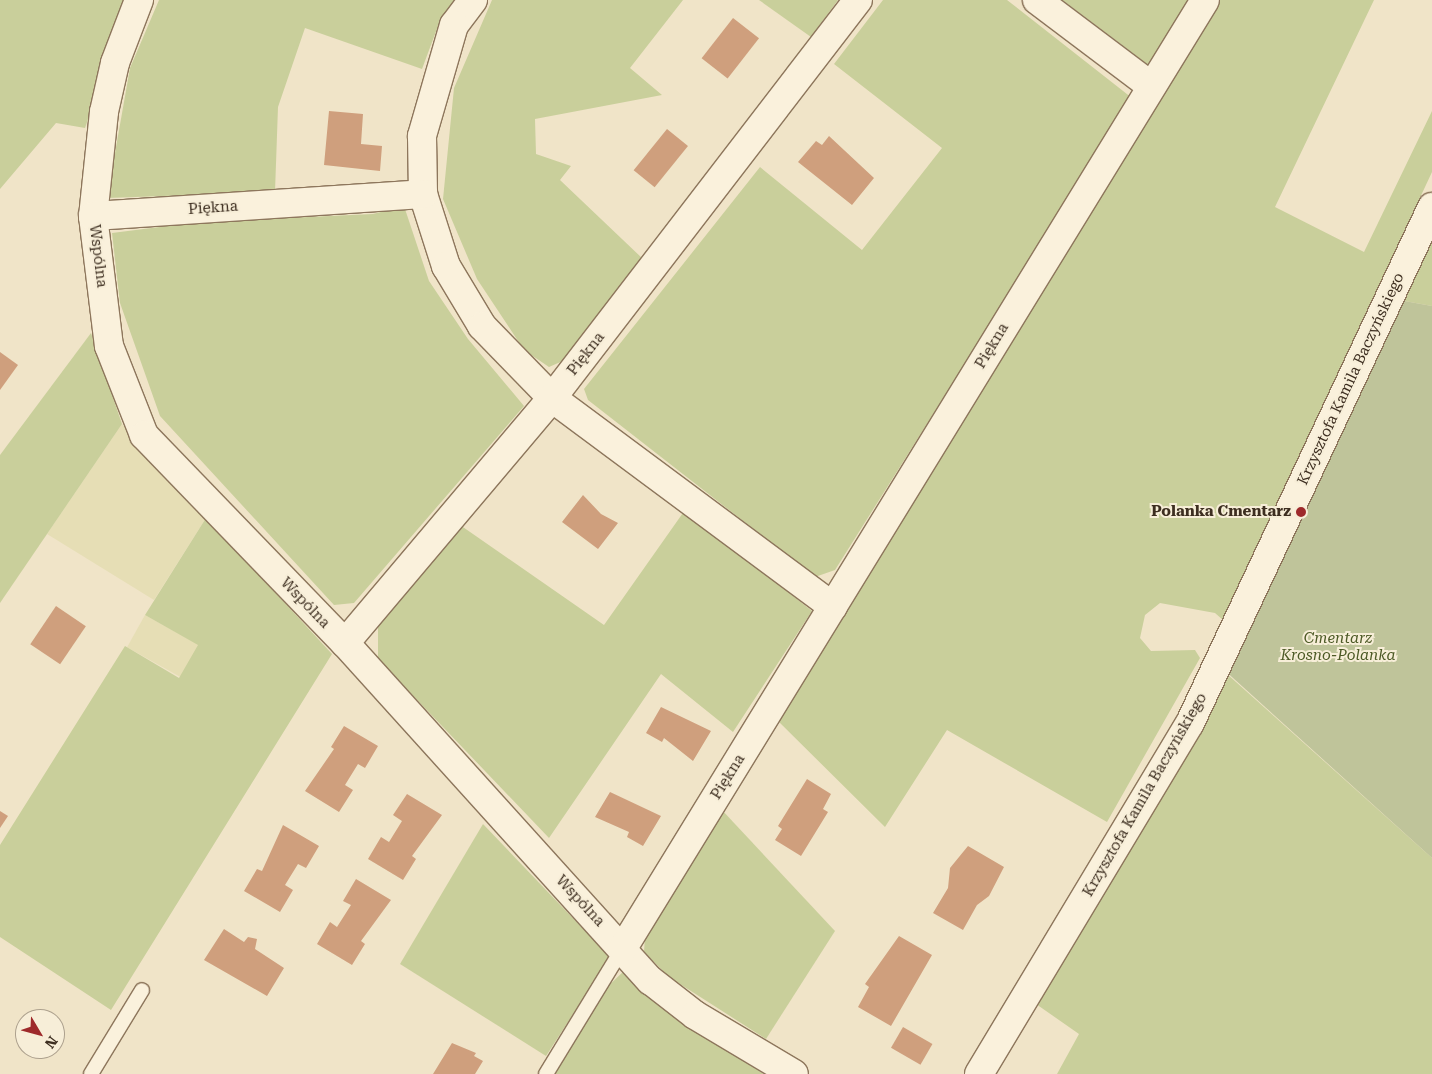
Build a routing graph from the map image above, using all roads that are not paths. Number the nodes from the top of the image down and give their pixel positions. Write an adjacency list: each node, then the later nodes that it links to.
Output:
1 (139, 0): 9 (street, Wspólna)
2 (472, 0): 7 (street)
3 (858, 0): 10 (street, Piękna)
4 (1037, 0): 6 (street)
5 (1206, 0): 6 (street, Piękna)
6 (1151, 86): 11 (street, Piękna)
7 (423, 194): 9 (street, Piękna); 10 (street)
8 (1432, 207): 18 (street, Krzysztofa Kamila Baczyńskiego)
9 (92, 216): 12 (street, Wspólna)
10 (552, 398): 11 (street); 12 (street, Piękna)
11 (833, 607): 13 (street, Piękna)
12 (345, 644): 13 (street, Wspólna)
13 (623, 948): 16 (lane); 17 (street, Wspólna)
14 (142, 990): 15 (lane)
15 (91, 1074)
16 (546, 1074)
17 (794, 1074)
18 (979, 1074)

